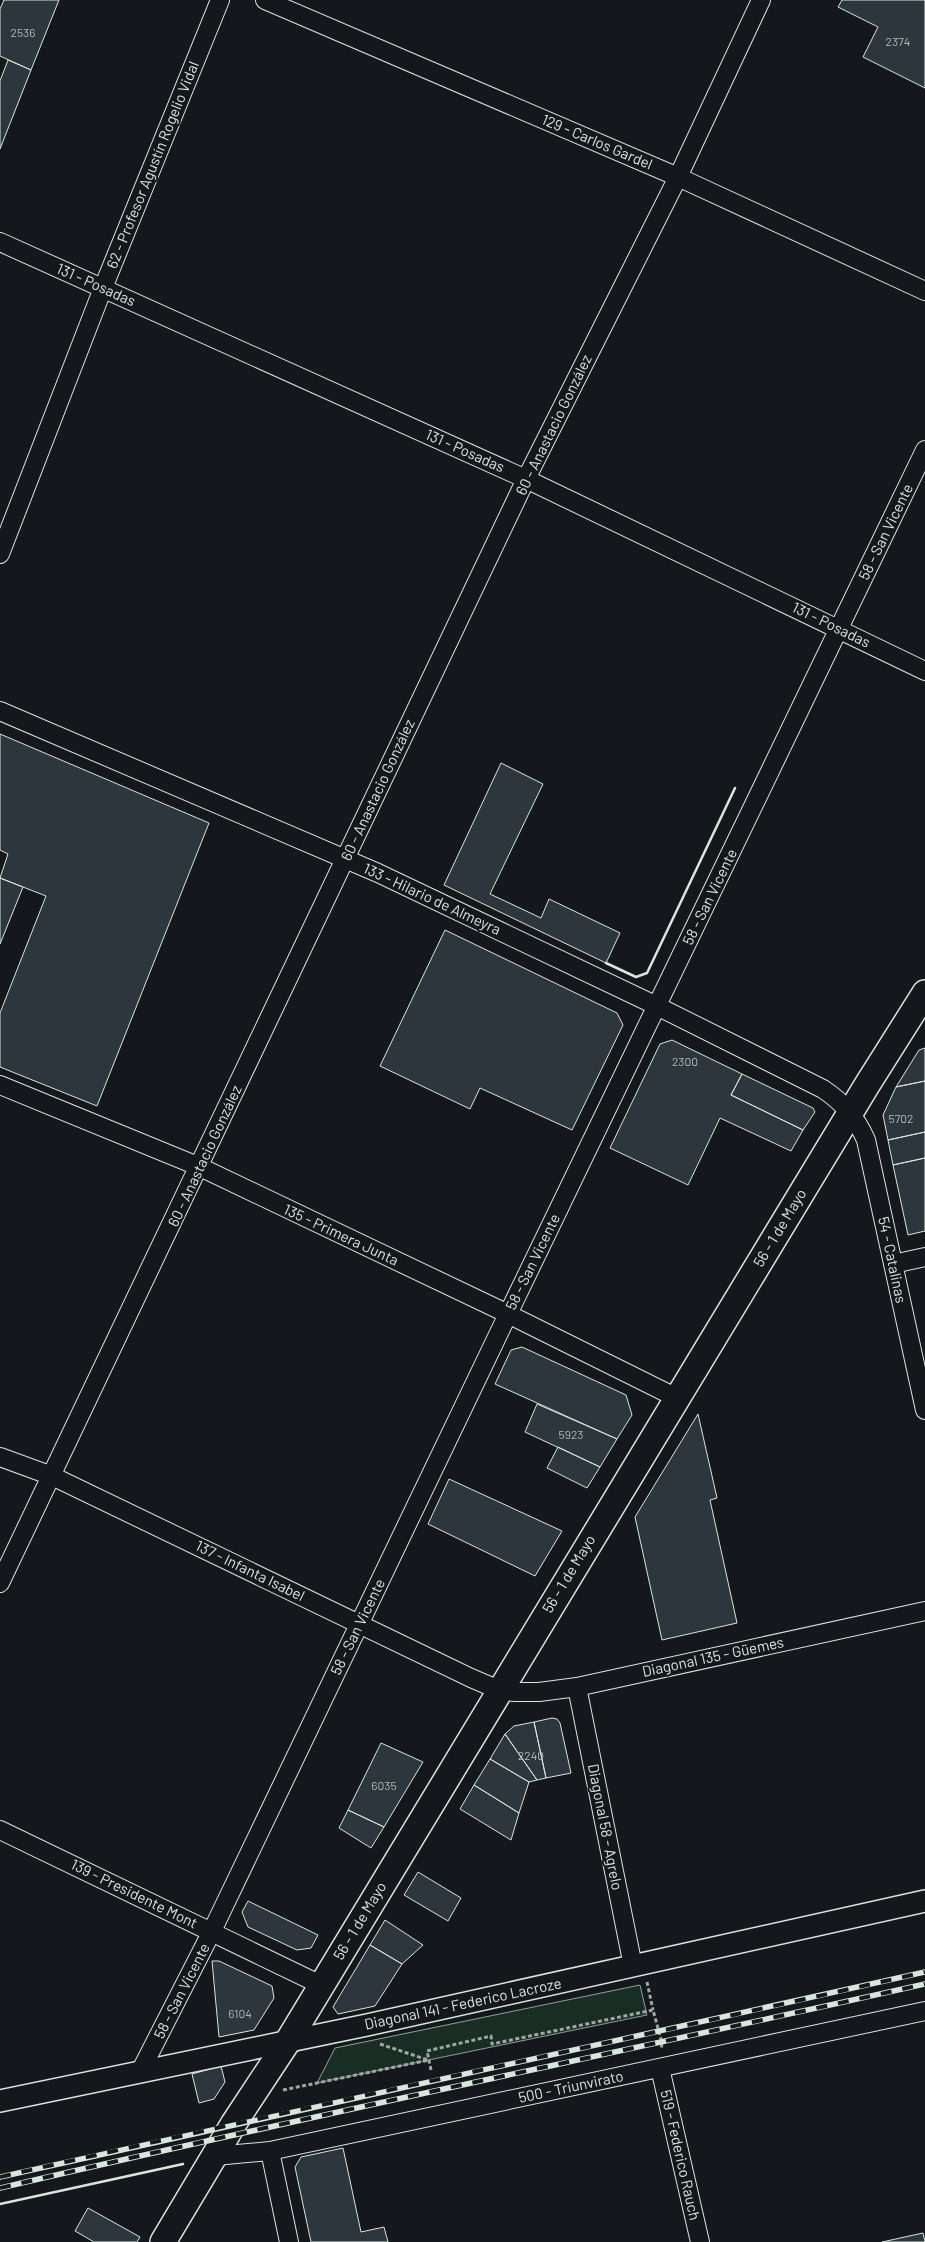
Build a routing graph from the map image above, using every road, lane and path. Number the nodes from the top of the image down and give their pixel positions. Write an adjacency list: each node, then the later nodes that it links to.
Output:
1 (220, 0): 6 (street, 62 - Profesor Agustín Rogelio Vidal)
2 (265, 0): 4 (street, 129 - Carlos Gardel)
3 (761, 0): 4 (street, 60 - Anastacio González)
4 (678, 177): 7 (street, 129 - Carlos Gardel); 9 (street, 60 - Anastacio González)
5 (0, 242): 6 (street, 131 - Posadas)
6 (103, 288): 9 (street, 131 - Posadas); 10 (street, 62 - Profesor Agustín Rogelio Vidal)
7 (925, 291)
8 (925, 450): 11 (street, 58 - San Vicente)
9 (526, 479): 11 (street, 131 - Posadas); 14 (street, 60 - Anastacio González)
10 (0, 554)
11 (840, 629): 12 (street, 131 - Posadas); 16 (street, 58 - San Vicente)
12 (925, 671)
13 (0, 711): 14 (street, 133 - Hilario de Almeyra)
14 (346, 859): 16 (street, 133 - Hilario de Almeyra); 19 (street, 60 - Anastacio González)
15 (925, 993): 18 (main road, 56 - 1 de Mayo)
16 (657, 1006): 18 (street, 133 - Hilario de Almeyra); 22 (street, 58 - San Vicente)
17 (0, 1085): 19 (street, 135 - Primera Junta)
18 (850, 1112): 21 (street, 54 - Catalinas); 23 (main road, 56 - 1 de Mayo)
19 (200, 1167): 22 (street, 135 - Primera Junta); 26 (street, 60 - Anastacio González)
20 (925, 1258): 21 (street)
21 (893, 1264): 24 (street, 54 - Catalinas)
22 (508, 1314): 23 (street, 135 - Primera Junta); 29 (street, 58 - San Vicente)
23 (677, 1398): 31 (main road, 56 - 1 de Mayo)
24 (925, 1410)
25 (0, 1457): 26 (street, 137 - Infanta Isabel)
26 (52, 1476): 27 (street, 60 - Anastacio González); 29 (street, 137 - Infanta Isabel)
27 (0, 1583)
28 (925, 1610): 30 (street, Diagonal 135 - Güemes)
29 (359, 1623): 31 (street, 137 - Infanta Isabel); 34 (street, 58 - San Vicente)
30 (577, 1688): 31 (street, Diagonal 135 - Güemes); 35 (street, Diagonal 58 - Agrelo)
31 (499, 1690): 36 (main road, 56 - 1 de Mayo)
32 (0, 1830): 34 (street, 139 - Presidente Mont)
33 (925, 1901): 35 (street, Diagonal 141 - Federico Lacroze)
34 (212, 1931): 36 (street, 139 - Presidente Mont); 44 (street, 58 - San Vicente)
35 (638, 1966): 37 (path); 39 (street, Diagonal 141 - Federico Lacroze)
36 (321, 1985): 40 (main road, 56 - 1 de Mayo)
37 (654, 2010): 41 (path); 42 (path)
38 (925, 2011): 42 (street, 500 - Triunvirato)
39 (368, 2025): 40 (street, Diagonal 141 - Federico Lacroze); 41 (path)
40 (288, 2041): 44 (street, Diagonal 141 - Federico Lacroze); 45 (main road, 56 - 1 de Mayo)
41 (429, 2060): 43 (path); 45 (path)
42 (660, 2068): 47 (street, 500 - Triunvirato); 51 (street, 519 - Federico Rauch)
43 (430, 2070)
44 (140, 2072): 46 (street, Diagonal 141 - Federico Lacroze)
45 (252, 2097): 48 (main road, 56 - 1 de Mayo)
46 (0, 2101)
47 (270, 2151): 48 (street, 500 - Triunvirato); 50 (street)
48 (215, 2156): 49 (main road, 56 - 1 de Mayo)
49 (163, 2242)
50 (289, 2242)
51 (700, 2242)

